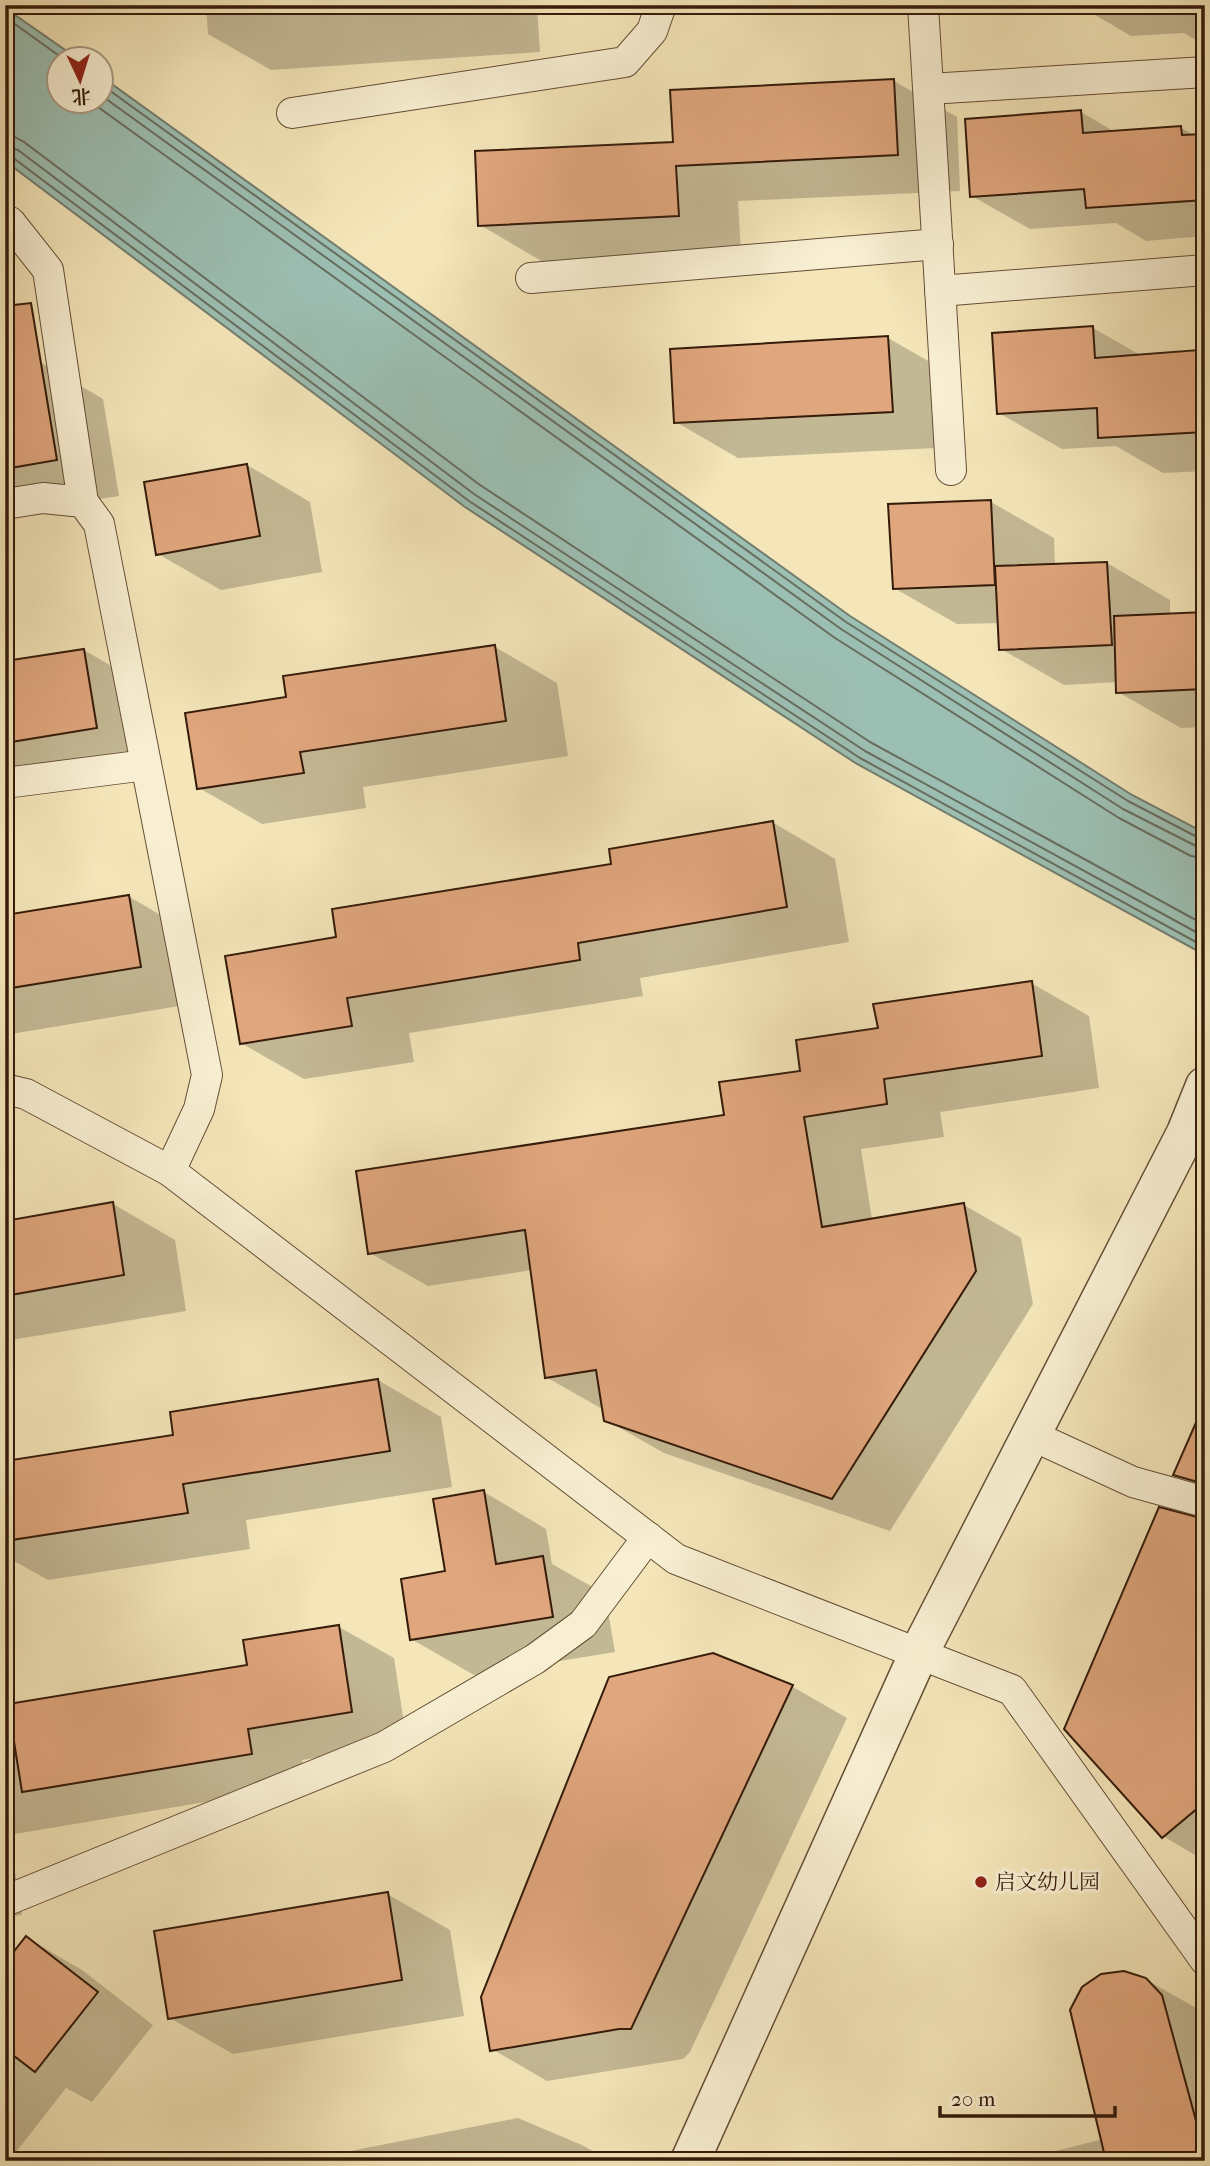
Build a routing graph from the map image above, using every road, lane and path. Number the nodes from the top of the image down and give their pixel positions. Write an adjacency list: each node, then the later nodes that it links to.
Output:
1 (661, 5): 5 (lane)
2 (923, 5): 4 (lane)
3 (1205, 72): 4 (lane)
4 (929, 89): 7 (lane)
5 (292, 113)
6 (5, 220): 12 (lane)
7 (938, 244): 9 (lane); 10 (lane)
8 (1205, 270): 10 (lane)
9 (531, 278)
10 (940, 291): 11 (lane)
11 (951, 470)
12 (83, 502): 13 (lane); 14 (lane)
13 (5, 505)
14 (146, 765): 15 (lane); 18 (lane)
15 (5, 783)
16 (1205, 1086): 19 (street)
17 (5, 1089): 18 (lane)
18 (170, 1171): 21 (lane)
19 (1031, 1435): 20 (lane); 22 (street)
20 (1205, 1502)
21 (648, 1537): 22 (lane); 23 (lane)
22 (918, 1655): 24 (lane); 25 (street)
23 (5, 1901)
24 (1205, 1960)
25 (690, 2161)

